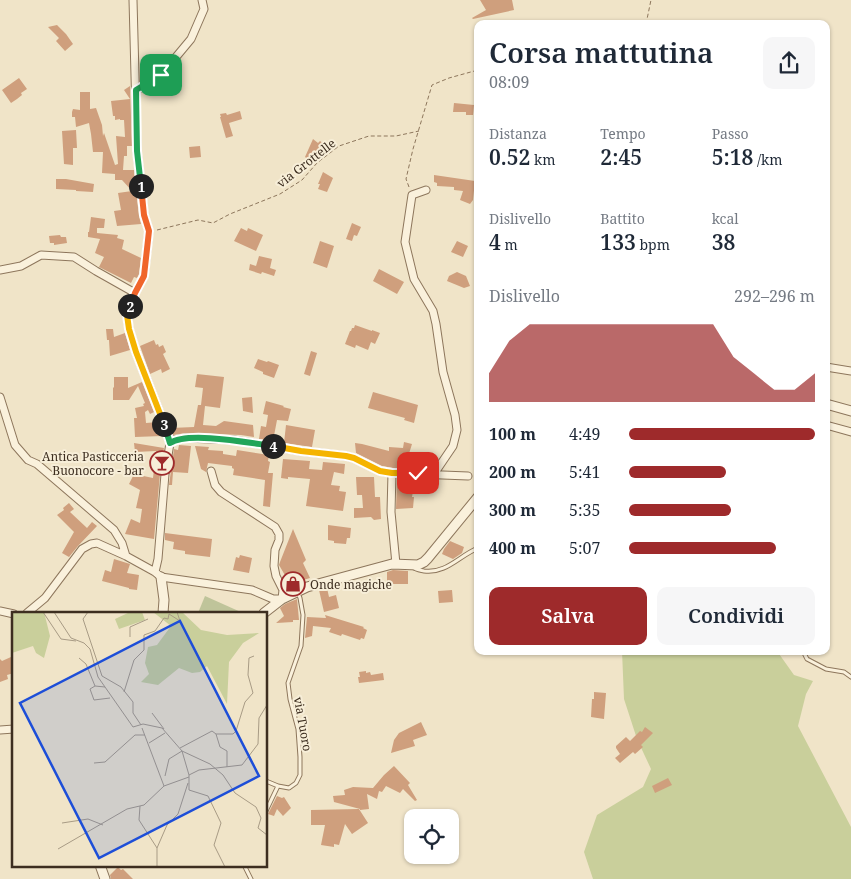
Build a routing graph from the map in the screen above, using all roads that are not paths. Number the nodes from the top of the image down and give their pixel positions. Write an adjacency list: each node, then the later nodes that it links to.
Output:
1 (133, 0): 3 (street)
2 (202, 0): 3 (street)
3 (136, 90): 6 (street)
4 (426, 190): 17 (street)
5 (0, 270): 6 (street)
6 (135, 293): 14 (street)
7 (830, 368): 8 (street)
8 (851, 371)
9 (0, 397): 21 (street)
10 (830, 405): 11 (street)
11 (851, 411)
12 (830, 426): 13 (street)
13 (851, 432)
14 (170, 443): 16 (street); 24 (street)
15 (211, 471): 26 (street)
16 (392, 473): 17 (street); 22 (street)
17 (434, 474): 18 (street)
18 (468, 476)
19 (474, 502): 23 (street)
20 (474, 550): 23 (lane)
21 (126, 556): 24 (street); 27 (street)
22 (396, 564): 23 (street); 25 (street)
23 (410, 565)
24 (158, 575): 26 (street); 28 (street)
25 (297, 592): 26 (street); 33 (lane, via Tuoro)
26 (282, 599): 29 (street)
27 (28, 612)
28 (163, 612)
29 (265, 612)
30 (804, 655): 31 (lane)
31 (851, 676)
32 (268, 782): 33 (lane)
33 (278, 786): 34 (lane)
34 (268, 807)
35 (100, 866): 37 (street)
36 (244, 866): 38 (lane)
37 (105, 879)
38 (251, 879)

